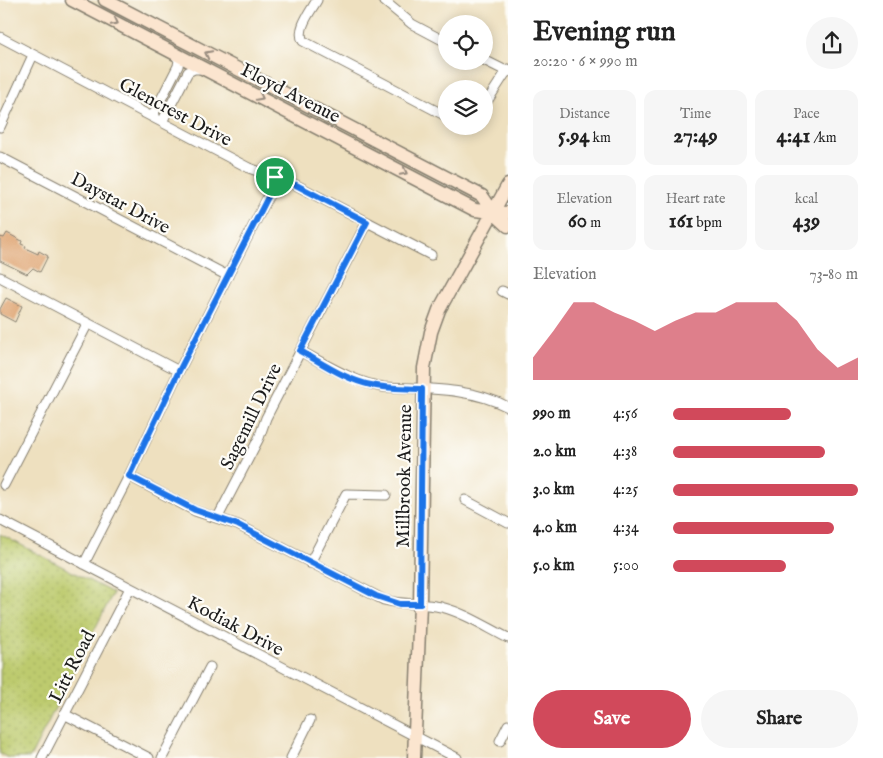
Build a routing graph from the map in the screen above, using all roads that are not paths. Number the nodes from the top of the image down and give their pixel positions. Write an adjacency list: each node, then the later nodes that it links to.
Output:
1 (72, 0): 7 (street, Floyd Avenue, one-way to 7)
2 (105, 0): 20 (street, Floyd Avenue, one-way to 2)
3 (317, 0): 13 (street)
4 (383, 0): 6 (street)
5 (0, 37): 8 (street, Glencrest Drive)
6 (438, 38)
7 (173, 52): 10 (street, Floyd Avenue); 14 (street)
8 (33, 55): 14 (street, Glencrest Drive); 16 (street)
9 (493, 64): 11 (street)
10 (204, 69): 15 (street); 20 (street, Floyd Avenue, one-way to 20)
11 (507, 71): 12 (street)
12 (493, 92)
13 (438, 112)
14 (152, 117): 15 (street, Glencrest Drive)
15 (162, 122): 18 (street, Glencrest Drive)
16 (0, 127)
17 (0, 157): 25 (street, Daystar Drive)
18 (275, 177): 22 (street, Glencrest Drive); 25 (street)
19 (508, 185): 20 (street, Millbrook Avenue)
20 (493, 212): 21 (street, Floyd Avenue); 23 (street, Floyd Avenue); 30 (street, Millbrook Avenue)
21 (508, 213)
22 (367, 222): 24 (street, Glencrest Drive); 28 (street, Sagemill Drive)
23 (508, 226)
24 (431, 255)
25 (228, 276): 29 (street)
26 (0, 277): 27 (street)
27 (88, 323): 29 (street); 33 (street)
28 (300, 351): 30 (street); 36 (street, Sagemill Drive)
29 (179, 371): 32 (street)
30 (422, 389): 31 (street); 42 (street, Millbrook Avenue)
31 (508, 407)
32 (129, 476): 36 (street); 40 (street)
33 (4, 485)
34 (386, 495): 39 (street)
35 (465, 500): 38 (street)
36 (218, 517): 39 (street)
37 (0, 520): 40 (street, Kodiak Drive)
38 (508, 523)
39 (310, 563): 42 (street)
40 (84, 564): 41 (street, Kodiak Drive)
41 (130, 588): 45 (street, Litt Road); 48 (street, Kodiak Drive)
42 (420, 604): 43 (street); 48 (street, Millbrook Avenue)
43 (508, 638)
44 (210, 667): 52 (street)
45 (64, 714): 50 (street, Litt Road); 51 (street)
46 (310, 720): 53 (street)
47 (508, 725): 49 (street)
48 (415, 736): 54 (street, Millbrook Avenue); 55 (street, Kodiak Drive)
49 (500, 741)
50 (42, 758)
51 (149, 758)
52 (162, 758)
53 (291, 758)
54 (414, 758)
55 (457, 758)

